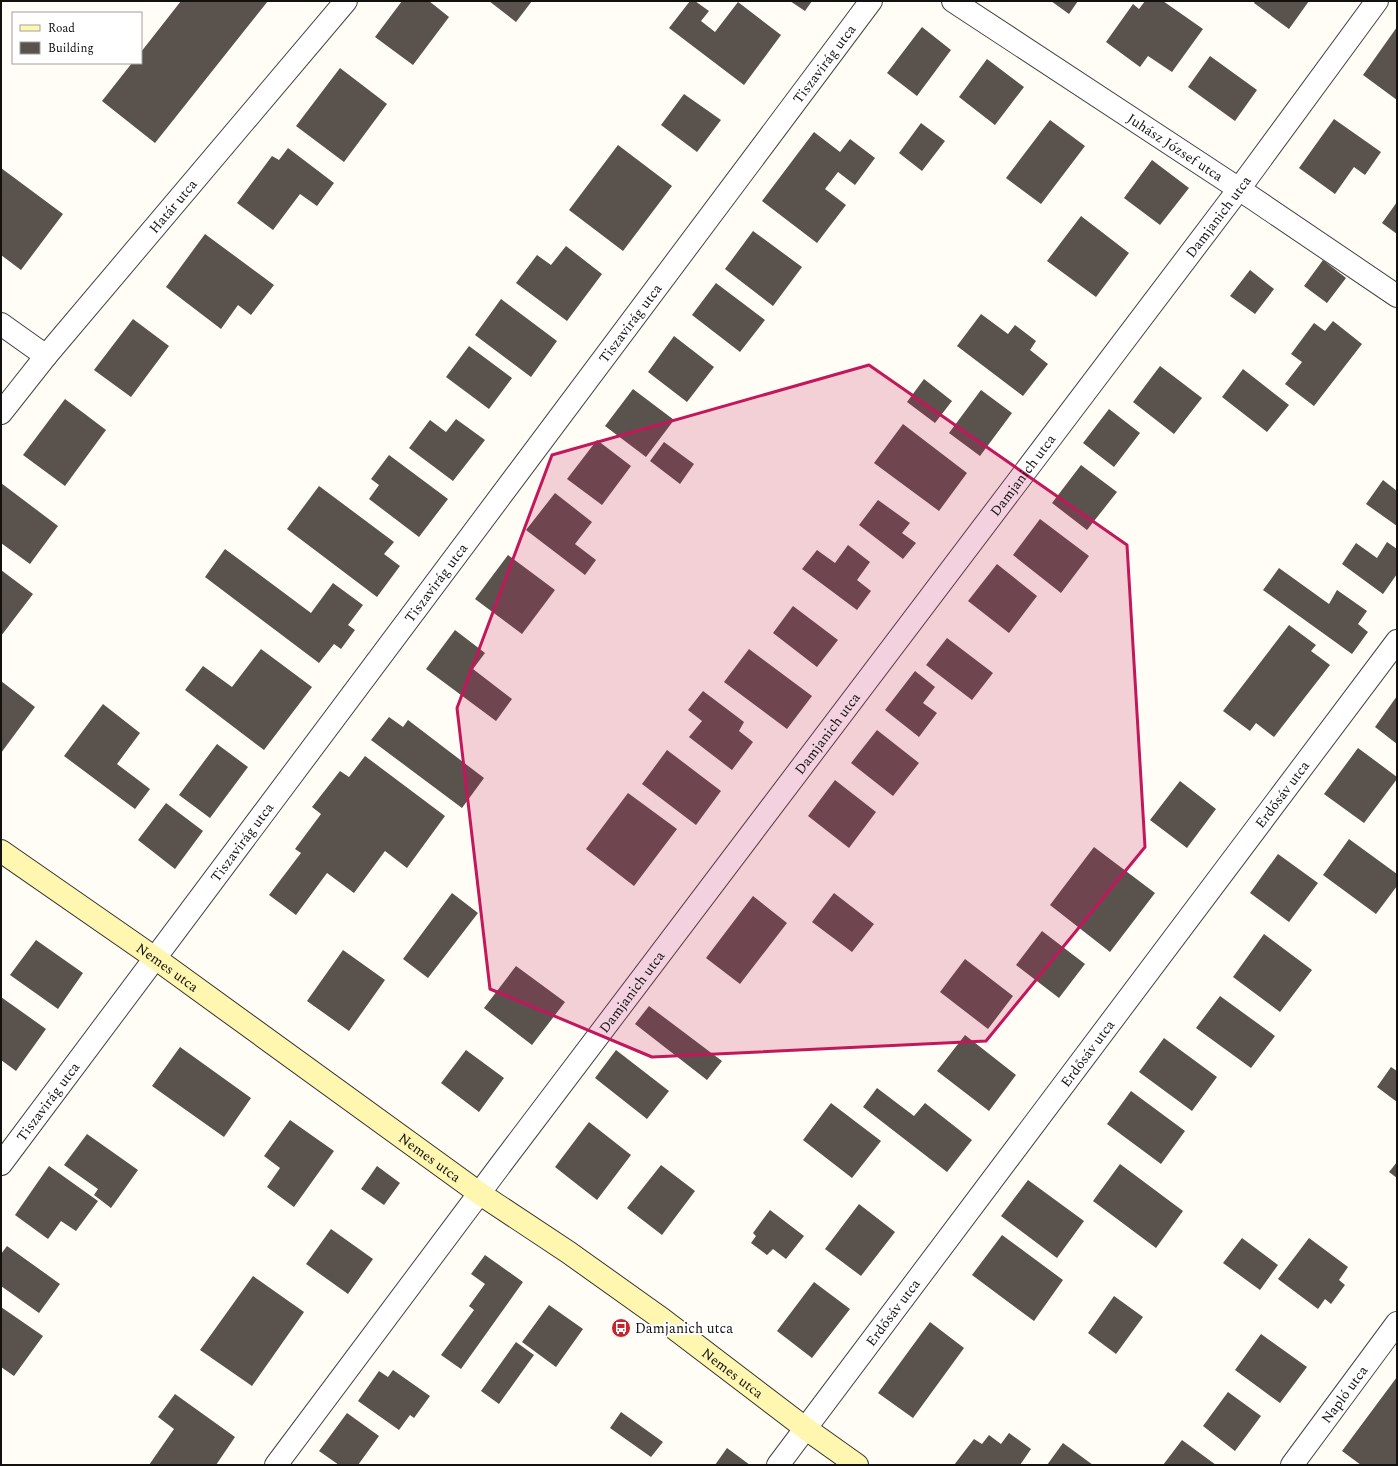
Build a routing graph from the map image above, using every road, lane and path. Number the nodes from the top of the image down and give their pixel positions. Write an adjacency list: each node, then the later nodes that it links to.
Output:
1 (346, 1): 8 (street, Határ utca)
2 (871, 1): 12 (street, Tiszavirág utca)
3 (953, 1): 5 (street, Juhász József utca)
4 (1377, 1): 5 (street, Damjanich utca)
5 (1239, 188): 6 (street, Juhász József utca); 14 (street, Damjanich utca)
6 (1397, 296)
7 (1, 324): 8 (street)
8 (46, 356): 9 (street, Határ utca)
9 (1, 413)
10 (1397, 641): 16 (street, Erdősáv utca)
11 (1, 851): 12 (street, Nemes utca)
12 (156, 958): 13 (street, Tiszavirág utca); 14 (street, Nemes utca)
13 (1, 1164)
14 (479, 1193): 16 (street, Nemes utca); 17 (street, Damjanich utca)
15 (1397, 1323): 20 (street, Napló utca)
16 (805, 1428): 18 (street, Erdősáv utca); 19 (street, Nemes utca)
17 (276, 1465)
18 (778, 1465)
19 (857, 1465)
20 (1292, 1465)

